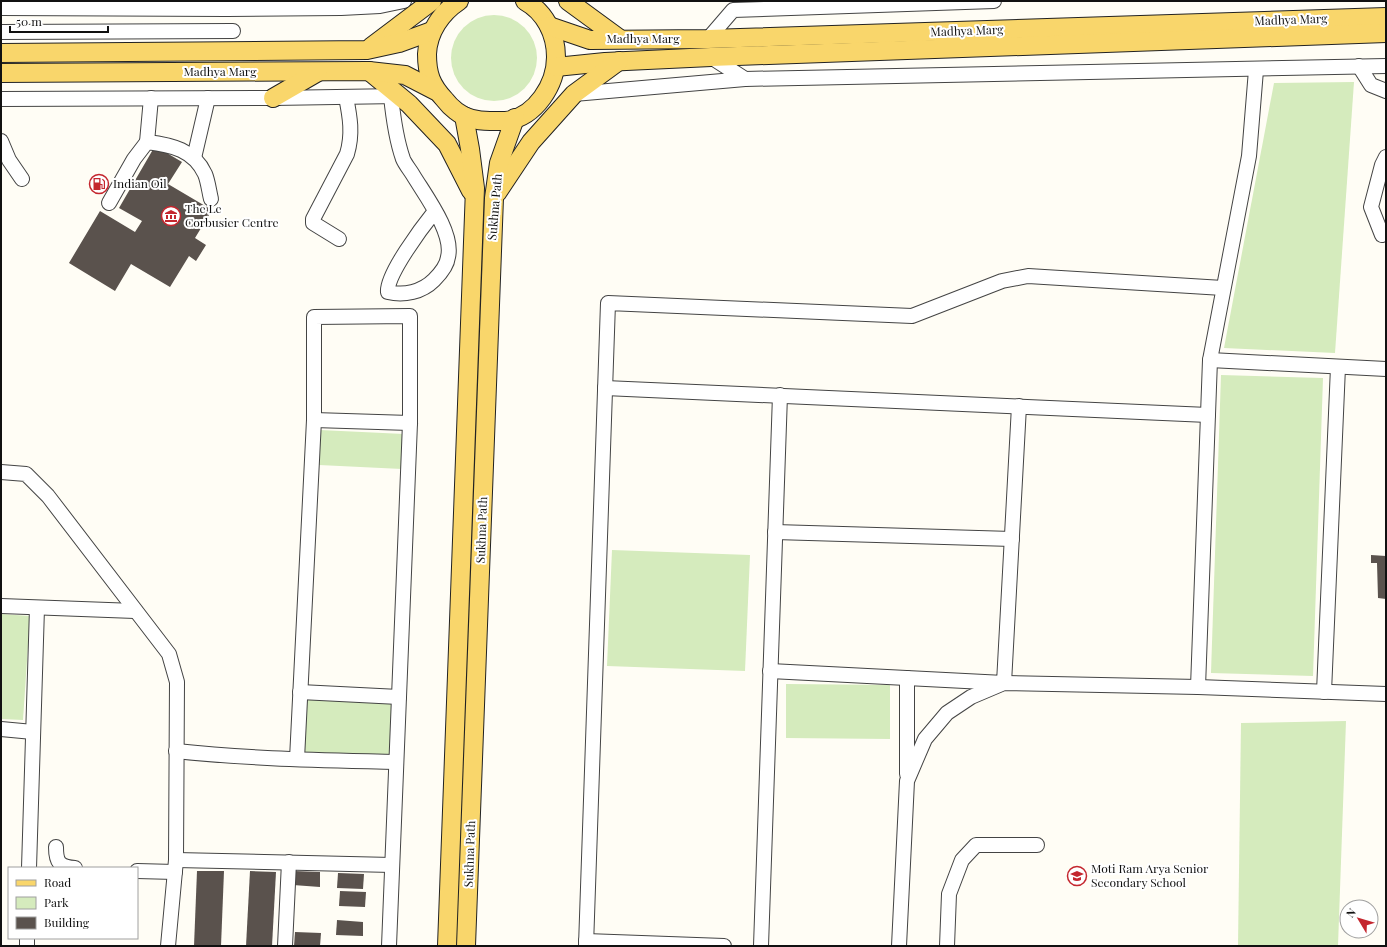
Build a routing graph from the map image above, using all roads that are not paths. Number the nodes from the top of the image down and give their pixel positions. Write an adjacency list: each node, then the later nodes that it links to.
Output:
1 (404, 1): 9 (street)
2 (432, 1): 18 (main road)
3 (459, 1): 13 (main road)
4 (526, 1): 11 (main road)
5 (568, 1): 17 (main road)
6 (994, 1): 7 (street)
7 (736, 5): 16 (street)
8 (1, 8): 9 (street)
9 (227, 9): 12 (street)
10 (1386, 17): 16 (main road, Madhya Marg)
11 (550, 26): 17 (main road, Madhya Marg); 25 (main road)
12 (233, 31): 14 (street); 19 (street)
13 (432, 31): 18 (main road, Madhya Marg); 31 (main road)
14 (1, 32)
15 (1386, 33): 21 (main road, Madhya Marg)
16 (708, 39): 17 (main road, Madhya Marg)
17 (620, 40)
18 (367, 50): 19 (main road, Madhya Marg)
19 (236, 51): 20 (main road, Madhya Marg)
20 (1, 53)
21 (711, 57): 22 (main road, Madhya Marg); 30 (street)
22 (619, 61): 25 (main road, Madhya Marg); 33 (main road)
23 (1359, 66): 24 (street); 26 (street); 32 (street)
24 (1386, 66)
25 (556, 67): 41 (main road)
26 (1256, 70): 30 (street); 54 (street)
27 (319, 71): 28 (main road, Madhya Marg); 29 (main road, Madhya Marg); 38 (main road)
28 (369, 71): 31 (main road, Madhya Marg); 34 (main road)
29 (1, 72)
30 (745, 79): 33 (street)
31 (436, 91): 40 (main road)
32 (1386, 91)
33 (574, 94): 48 (main road)
34 (395, 96): 35 (street); 47 (main road); 51 (street)
35 (346, 97): 38 (street); 53 (street)
36 (151, 98): 37 (street); 39 (street); 43 (street)
37 (208, 98): 38 (street); 44 (street)
38 (273, 98)
39 (1, 99)
40 (464, 116): 41 (main road); 47 (main road, Sukhna Path)
41 (515, 118): 48 (main road, Sukhna Path)
42 (1, 141): 46 (street)
43 (148, 142): 44 (street); 50 (street)
44 (194, 158): 49 (street)
45 (1386, 158): 52 (street)
46 (22, 179)
47 (475, 198): 96 (main road, Sukhna Path)
48 (494, 198): 97 (main road, Sukhna Path)
49 (211, 199)
50 (109, 203)
51 (435, 211): 51 (street)
52 (1382, 235)
53 (339, 239)
54 (1224, 288): 55 (street); 58 (street)
55 (1210, 360): 56 (street); 61 (street)
56 (1338, 366): 57 (street); 75 (street)
57 (1386, 369)
58 (605, 388): 59 (street); 92 (street)
59 (780, 395): 60 (street); 65 (street)
60 (1019, 406): 61 (street); 66 (street)
61 (1208, 415): 73 (street)
62 (314, 420): 63 (street); 63 (street); 74 (street)
63 (410, 423): 77 (street)
64 (1, 472): 69 (street)
65 (775, 532): 66 (street); 70 (street)
66 (1012, 539): 72 (street)
67 (1, 606): 68 (street)
68 (36, 608): 69 (street); 79 (street)
69 (135, 611): 80 (street)
70 (770, 671): 71 (street); 99 (street)
71 (907, 678): 72 (street); 83 (street)
72 (1004, 683): 73 (street); 83 (street)
73 (1198, 687): 75 (street)
74 (300, 692): 77 (street); 81 (street)
75 (1324, 692): 76 (street)
76 (1386, 694)
77 (399, 697): 82 (street)
78 (1, 729): 79 (street)
79 (33, 732): 89 (street)
80 (176, 751): 81 (street); 88 (street)
81 (296, 759): 82 (street)
82 (396, 762): 87 (street)
83 (907, 781): 100 (street)
84 (1037, 845): 101 (street)
85 (56, 847): 90 (street)
86 (289, 862): 87 (street); 88 (street); 94 (street)
87 (392, 865): 95 (street)
88 (175, 866): 91 (street); 93 (street)
89 (30, 867)
90 (65, 867)
91 (138, 871)
92 (586, 944): 98 (street)
93 (168, 946)
94 (285, 946)
95 (389, 946)
96 (447, 946)
97 (466, 946)
98 (724, 946)
99 (761, 946)
100 (899, 946)
101 (947, 946)

